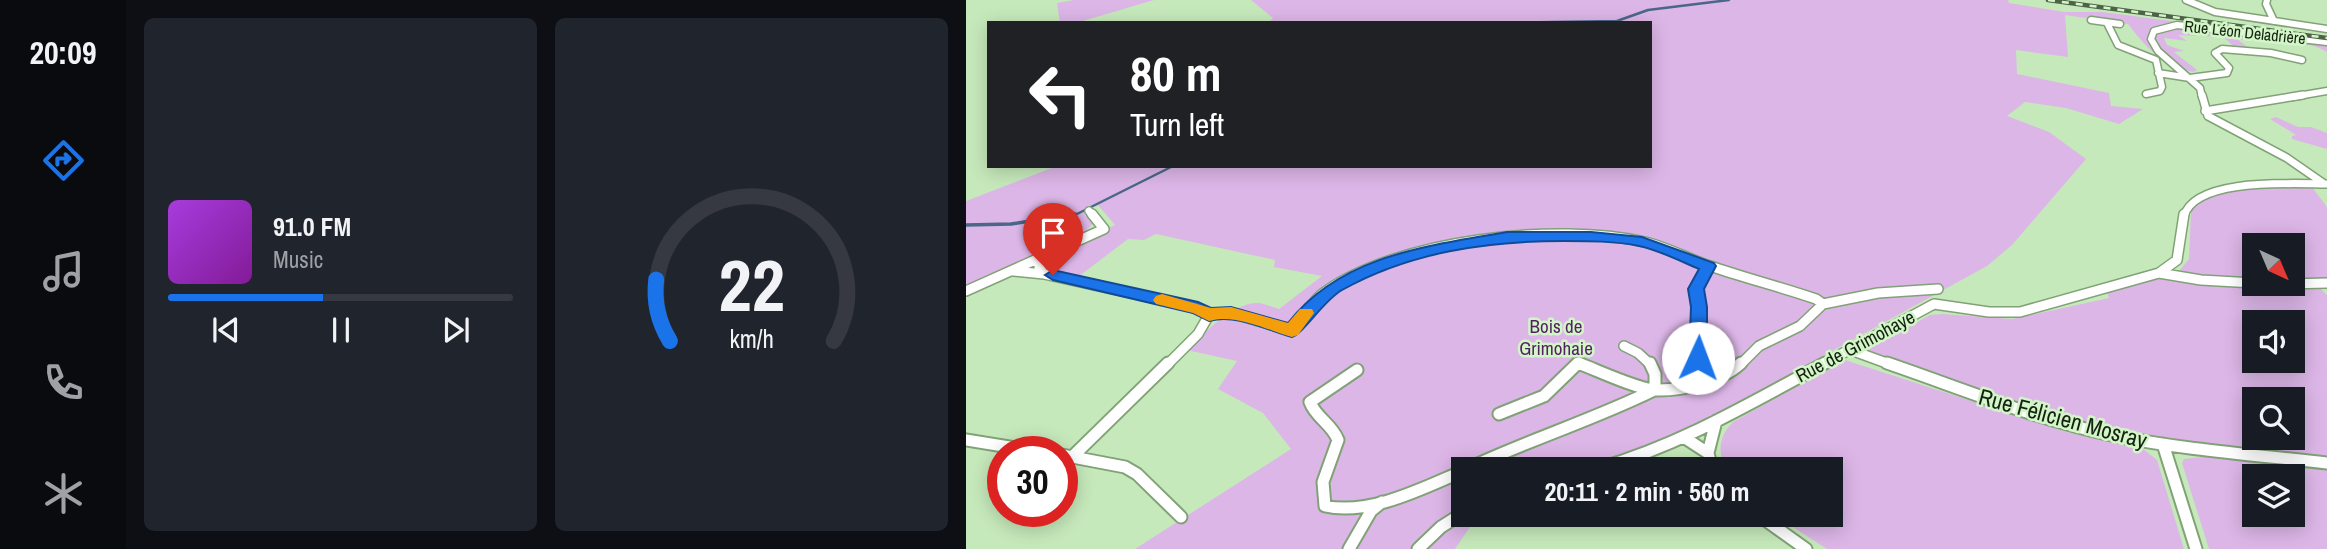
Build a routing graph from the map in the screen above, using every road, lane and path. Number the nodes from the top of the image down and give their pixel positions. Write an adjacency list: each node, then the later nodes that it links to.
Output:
1 (2186, 0): 4 (street)
2 (2267, 0): 4 (street)
3 (2091, 20): 5 (street)
4 (2274, 21): 7 (street)
5 (2107, 23): 6 (street); 10 (street)
6 (2120, 24)
7 (2327, 29)
8 (2327, 42): 11 (street, Rue Léon Deladrière)
9 (2302, 60): 11 (street)
10 (2158, 73): 11 (street); 13 (street)
11 (2190, 78): 14 (street, Rue Léon Deladrière)
12 (2327, 91): 14 (street)
13 (2146, 94)
14 (2205, 111): 15 (street)
15 (2325, 183): 19 (street)
16 (1089, 211): 17 (street)
17 (1040, 258): 20 (street); 21 (street)
18 (1708, 266): 27 (street); 28 (street); 32 (street)
19 (2164, 270): 22 (street); 30 (street, Rue de Grimohaye)
20 (1011, 271): 21 (street); 26 (street)
21 (1044, 274): 28 (street)
22 (2242, 282)
23 (2305, 284): 24 (street)
24 (2327, 284)
25 (1938, 289): 27 (street)
26 (966, 291)
27 (1823, 304): 32 (street)
28 (1209, 315): 40 (street)
29 (1625, 346): 33 (street)
30 (1848, 349): 35 (street, Rue de Grimohaye); 39 (street, Rue Félicien Mosray)
31 (1357, 370): 48 (street)
32 (1694, 385): 33 (street)
33 (1654, 390): 34 (street); 42 (street)
34 (1499, 414)
35 (1716, 421): 36 (street, Rue de Grimohaye); 41 (street)
36 (1685, 438): 41 (street); 43 (street, Rue de Grimohaye)
37 (966, 440): 38 (street)
38 (987, 443)
39 (2163, 444): 46 (street, Rue Félicien Mosray); 55 (street)
40 (1078, 447)
41 (1708, 453): 44 (street)
42 (1493, 457)
43 (1631, 457)
44 (1709, 457)
45 (1078, 458): 49 (street)
46 (2327, 464)
47 (1451, 475): 48 (street)
48 (1387, 499): 52 (street)
49 (1181, 517)
50 (1451, 521): 53 (street)
51 (1775, 527): 54 (street)
52 (1349, 549)
53 (1418, 549)
54 (1806, 549)
55 (2196, 549)

